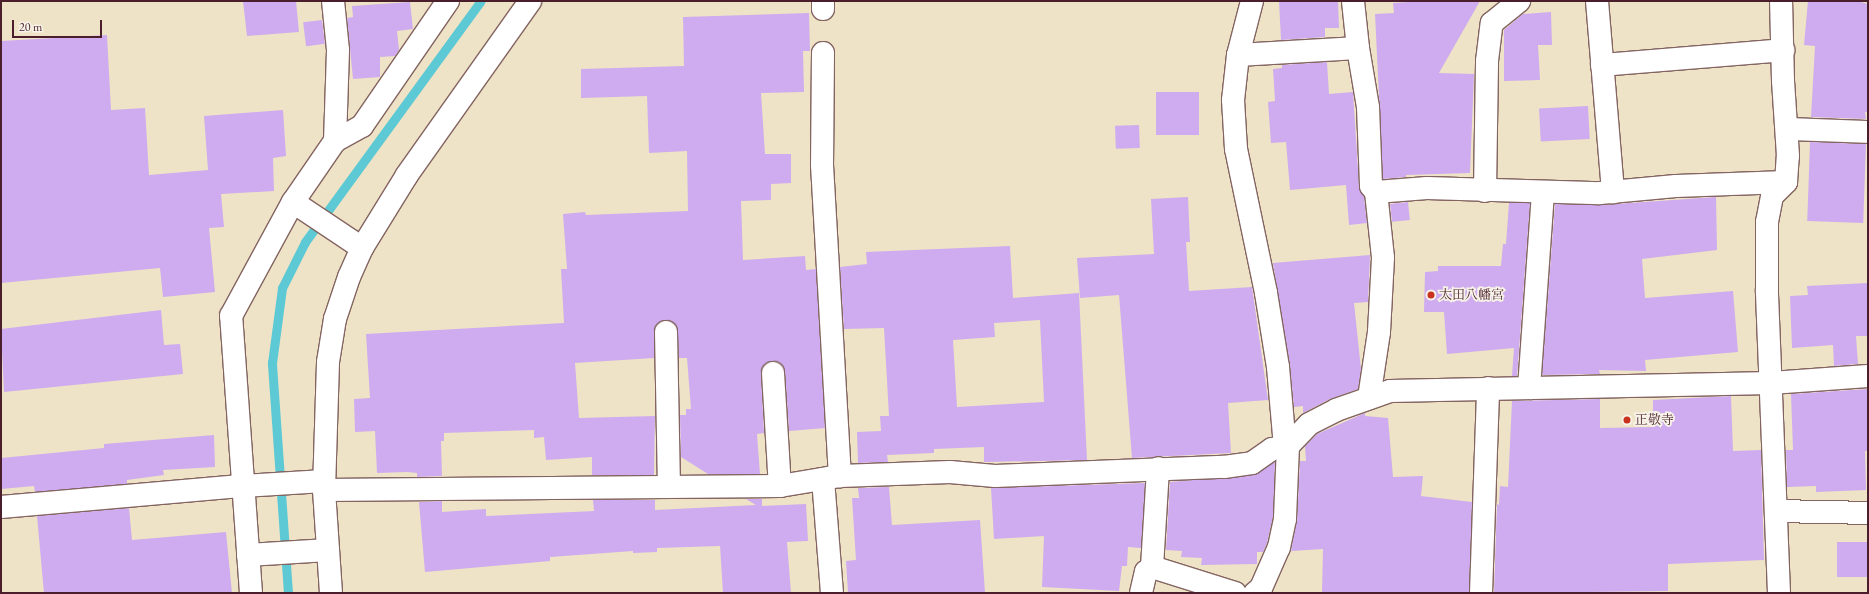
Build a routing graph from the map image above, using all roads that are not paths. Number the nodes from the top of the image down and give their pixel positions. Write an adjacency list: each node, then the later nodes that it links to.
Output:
1 (333, 1): 16 (street)
2 (448, 1): 16 (street)
3 (530, 1): 23 (street)
4 (1252, 1): 12 (street)
5 (1353, 1): 9 (street)
6 (1519, 1): 18 (street)
7 (1597, 1): 13 (street)
8 (1781, 1): 10 (street)
9 (1358, 48): 12 (street); 19 (street)
10 (1782, 50): 13 (street); 14 (street)
11 (823, 53): 33 (street)
12 (1238, 55): 31 (street)
13 (1602, 65): 21 (street)
14 (1787, 129): 15 (street); 17 (street)
15 (1868, 132)
16 (335, 142): 22 (street)
17 (1786, 182): 21 (street); 27 (street)
18 (1485, 191): 19 (street); 20 (street)
19 (1376, 192): 30 (street)
20 (1542, 192): 21 (street); 29 (street)
21 (1613, 192)
22 (293, 202): 23 (street); 35 (street)
23 (362, 248): 34 (street)
24 (666, 332): 37 (street)
25 (773, 373): 36 (street)
26 (1868, 376): 27 (street)
27 (1771, 383): 29 (street); 39 (street)
28 (1488, 388): 29 (street); 30 (street); 50 (street)
29 (1529, 388)
30 (1369, 398): 31 (street)
31 (1288, 446): 32 (street); 49 (street)
32 (1158, 468): 33 (street); 43 (street)
33 (832, 478): 36 (street); 46 (street)
34 (324, 485): 35 (street); 37 (street); 41 (street)
35 (243, 486): 38 (street); 42 (street)
36 (780, 486): 37 (street)
37 (669, 487)
38 (1, 507)
39 (1776, 511): 40 (street); 51 (street)
40 (1868, 513)
41 (328, 550): 42 (street); 45 (street)
42 (248, 555): 44 (street)
43 (1152, 567): 47 (street); 48 (street)
44 (251, 593)
45 (331, 593)
46 (832, 593)
47 (1141, 593)
48 (1235, 593)
49 (1255, 593)
50 (1481, 593)
51 (1779, 593)

